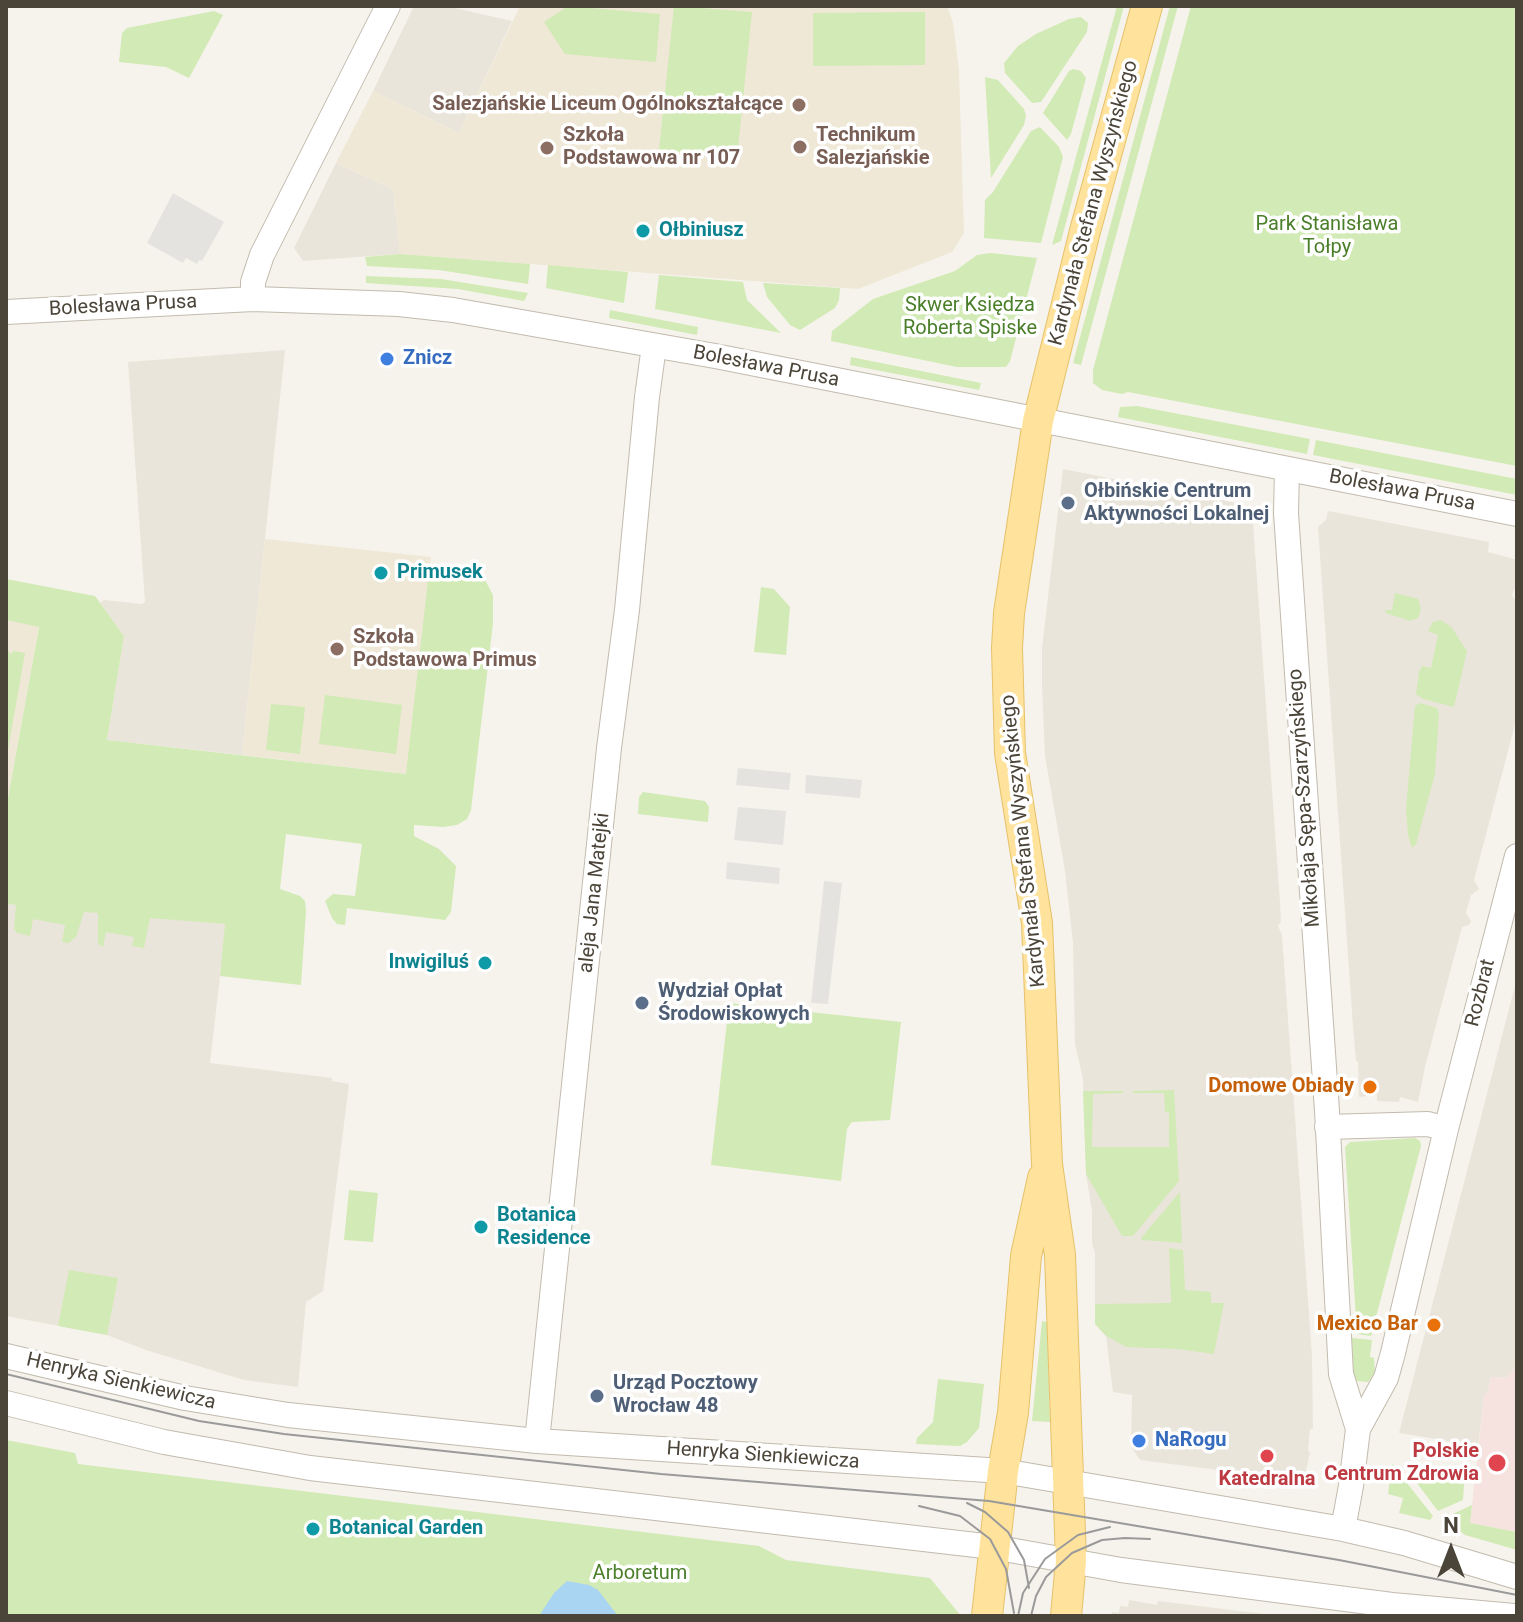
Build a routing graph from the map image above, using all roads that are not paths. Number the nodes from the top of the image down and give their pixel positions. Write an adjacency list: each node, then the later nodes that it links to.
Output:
1 (388, 6): 3 (street)
2 (1147, 6): 6 (main road, Kardynała Stefana Wyszyńskiego)
3 (253, 299): 4 (street, Bolesława Prusa); 5 (street, Bolesława Prusa)
4 (6, 312)
5 (654, 346): 6 (street, Bolesława Prusa); 16 (street, aleja Jana Matejki)
6 (1038, 421): 7 (street, Bolesława Prusa); 12 (main road, Kardynała Stefana Wyszyńskiego)
7 (1287, 469): 8 (street, Bolesława Prusa); 10 (street, Mikołaja Sępa-Szarzyńskiego)
8 (1517, 514)
9 (1515, 872): 11 (street, Rozbrat)
10 (1327, 1127): 11 (street); 15 (street, Mikołaja Sępa-Szarzyńskiego)
11 (1446, 1129): 15 (street, Mikołaja Sępa-Szarzyńskiego)
12 (1047, 1164): 17 (main road, Kardynała Stefana Wyszyńskiego); 18 (main road, Kardynała Stefana Wyszyńskiego)
13 (6, 1356): 16 (street, Henryka Sienkiewicza)
14 (6, 1403): 20 (street)
15 (1358, 1429): 19 (street, Mikołaja Sępa-Szarzyńskiego)
16 (537, 1441): 17 (street, Henryka Sienkiewicza)
17 (1003, 1471): 18 (street, Henryka Sienkiewicza); 20 (main road, Kardynała Stefana Wyszyńskiego)
18 (1068, 1481): 19 (street, Henryka Sienkiewicza); 21 (main road, Kardynała Stefana Wyszyńskiego)
19 (1343, 1529): 22 (street, Henryka Sienkiewicza)
20 (993, 1547): 21 (street); 24 (main road, Kardynała Stefana Wyszyńskiego)
21 (1071, 1561): 23 (street); 25 (main road, Kardynała Stefana Wyszyńskiego)
22 (1517, 1577)
23 (1337, 1607): 26 (street)
24 (987, 1616)
25 (1066, 1616)
26 (1514, 1616)

